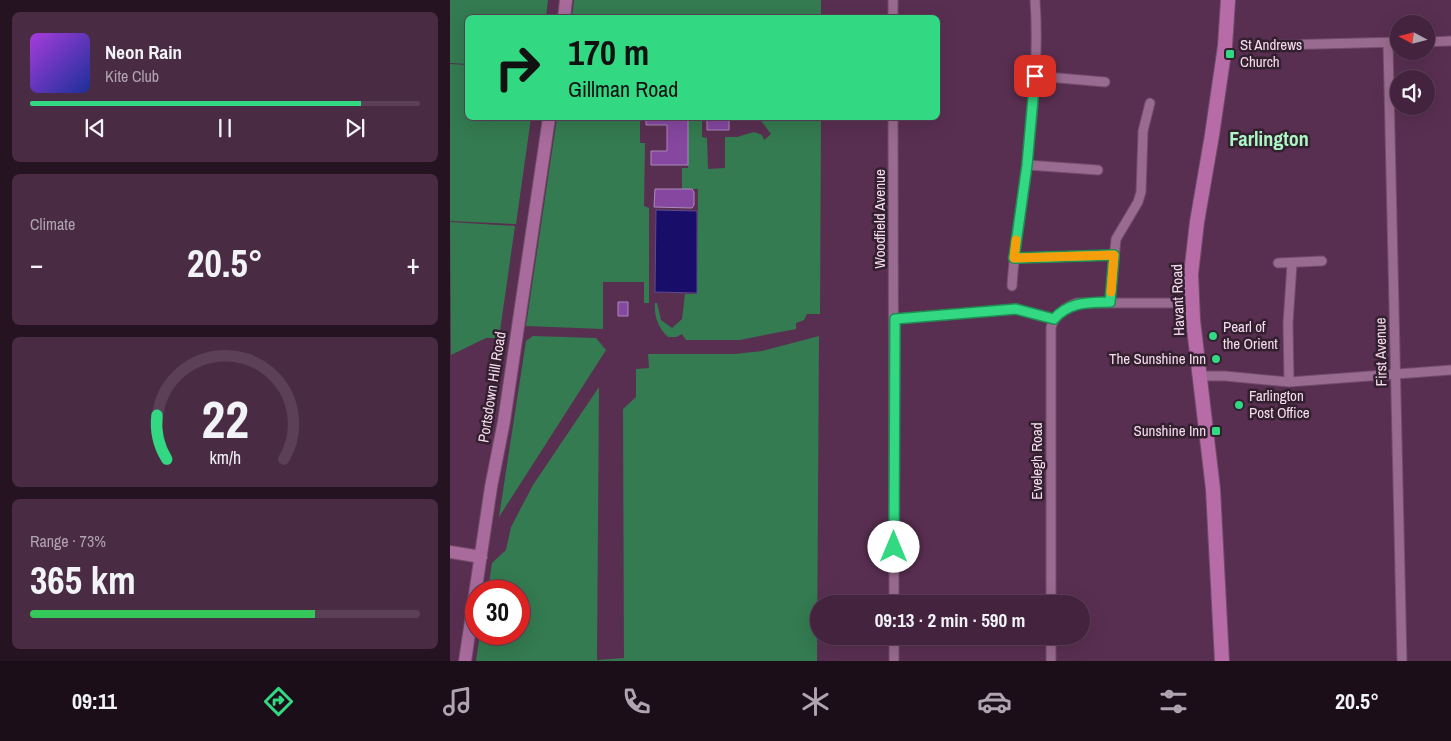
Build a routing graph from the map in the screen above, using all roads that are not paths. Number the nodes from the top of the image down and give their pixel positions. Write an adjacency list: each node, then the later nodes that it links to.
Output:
1 (566, 0): 5 (main road)
2 (893, 0): 6 (street)
3 (1035, 0): 11 (street)
4 (1228, 0): 25 (main road, Havant Road)
5 (564, 15)
6 (893, 15)
7 (1451, 41): 9 (street)
8 (1388, 42): 10 (street); 29 (street, First Avenue)
9 (1435, 42)
10 (1246, 46)
11 (1035, 76): 12 (street); 16 (street)
12 (1105, 82)
13 (1150, 103): 18 (street)
14 (549, 120): 33 (main road, Portsdown Hill Road)
15 (894, 120): 26 (street, Woodfield Avenue)
16 (1027, 165): 17 (street); 19 (street)
17 (1098, 170)
18 (1114, 255): 19 (street); 24 (street)
19 (1014, 258): 23 (street)
20 (1322, 261): 22 (street)
21 (1278, 262): 22 (street)
22 (1292, 264): 31 (street)
23 (1012, 286)
24 (1110, 302): 25 (street); 27 (street)
25 (1192, 303): 30 (main road, Havant Road)
26 (895, 319): 27 (street); 34 (street, Woodfield Avenue)
27 (1054, 319): 35 (street, Evelegh Road)
28 (1451, 370): 29 (street)
29 (1395, 375): 31 (street); 42 (street, First Avenue)
30 (1201, 376): 31 (street); 41 (main road, Havant Road)
31 (1289, 382)
32 (450, 552): 33 (main road)
33 (481, 558): 38 (main road, Portsdown Hill Road)
34 (894, 595)
35 (1051, 595)
36 (894, 645): 39 (street)
37 (1051, 645): 40 (street)
38 (465, 661)
39 (894, 661)
40 (1051, 661)
41 (1222, 661)
42 (1402, 661)

